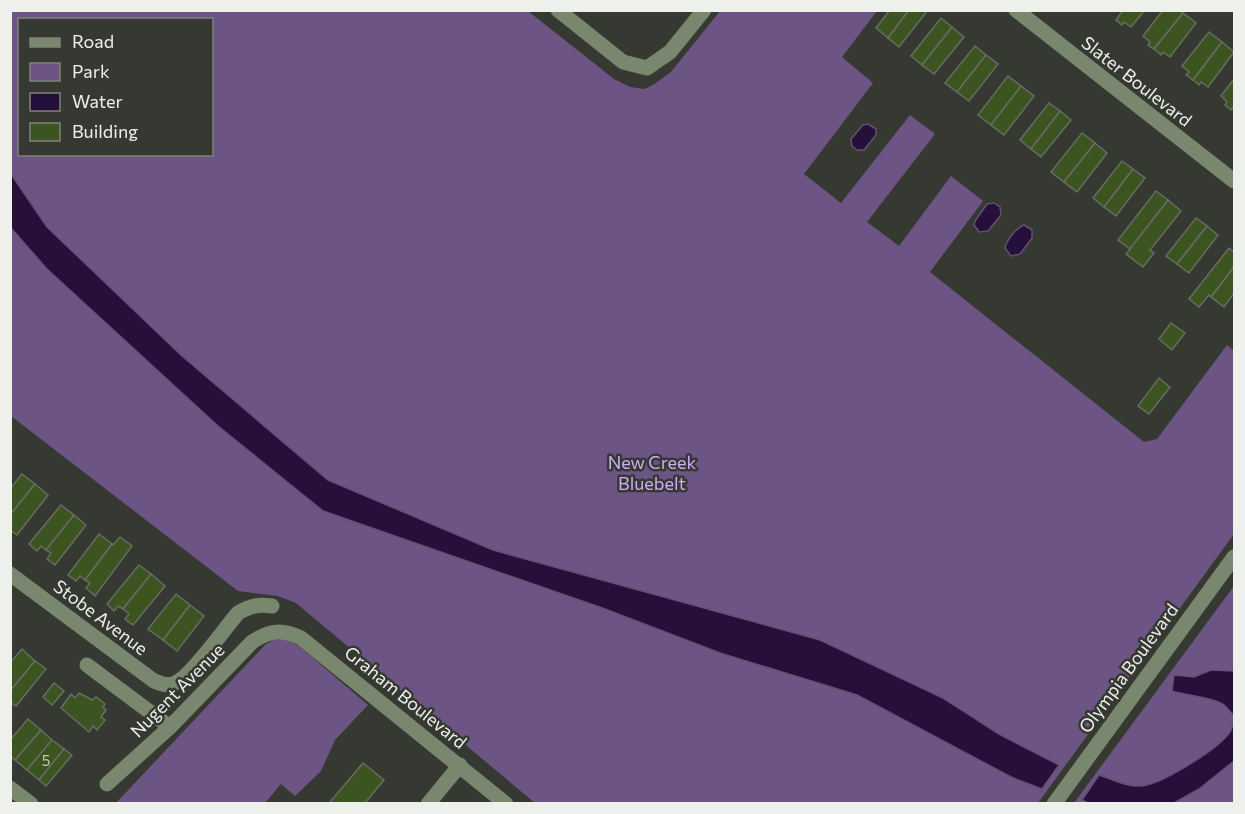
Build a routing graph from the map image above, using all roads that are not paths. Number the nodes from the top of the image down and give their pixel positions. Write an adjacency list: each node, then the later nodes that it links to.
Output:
1 (558, 10): 2 (street)
2 (704, 10)
3 (1016, 10): 4 (street, Slater Boulevard)
4 (1234, 181)
5 (1234, 557): 18 (street, Olympia Boulevard)
6 (10, 574): 10 (street, Stobe Avenue)
7 (272, 606): 10 (street, Nugent Avenue)
8 (278, 630): 11 (street, Nugent Avenue); 12 (street, Graham Boulevard)
9 (87, 665): 11 (street)
10 (170, 685)
11 (170, 727): 13 (street, Nugent Avenue)
12 (460, 765): 16 (street); 17 (street, Graham Boulevard)
13 (107, 784)
14 (10, 788): 15 (street)
15 (31, 804)
16 (428, 804)
17 (506, 804)
18 (1054, 804)

